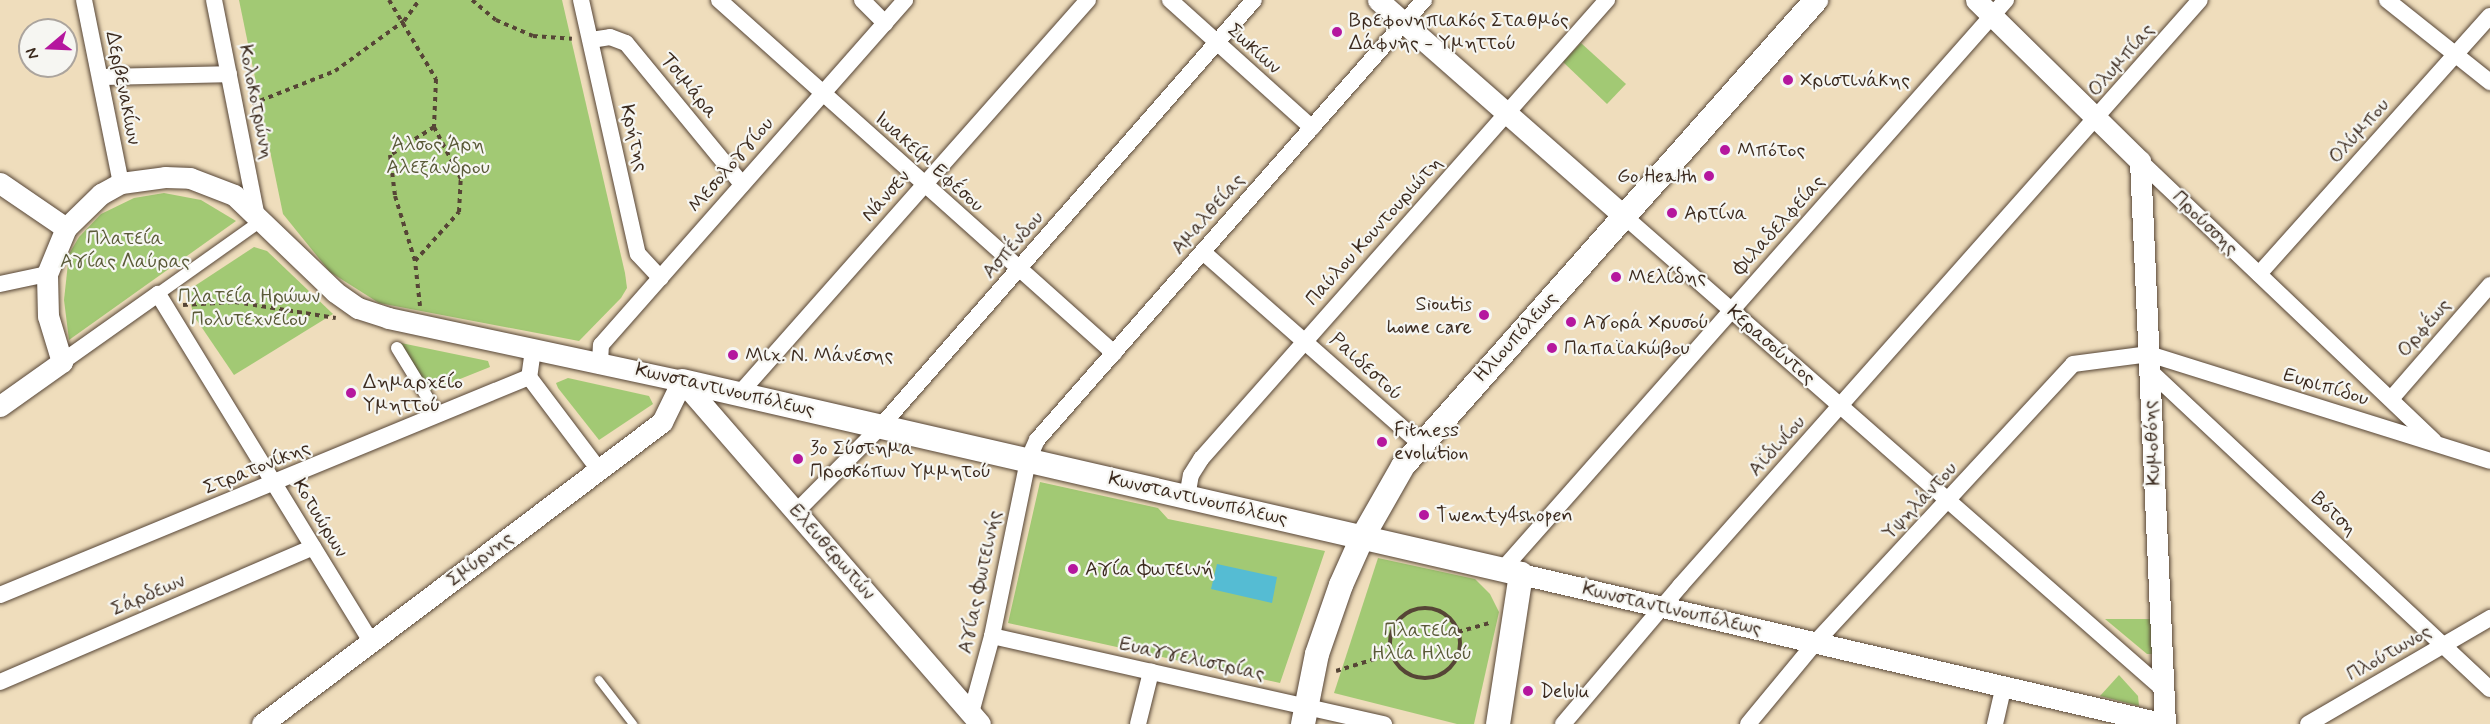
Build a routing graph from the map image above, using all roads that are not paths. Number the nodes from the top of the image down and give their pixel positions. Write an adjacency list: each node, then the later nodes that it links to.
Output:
1 (84, 0): 25 (street, Δερβενακίων)
2 (214, 0): 24 (street, Κολοκοτρώνη)
3 (581, 0): 21 (street, Κρήτης)
4 (718, 0): 27 (street, Ιωακείμ Εφέσου)
5 (862, 0): 19 (street)
6 (905, 0): 19 (street, Μεσολογγίου)
7 (1088, 0): 35 (street, Νάνσεν)
8 (1170, 0): 22 (street, Σωκίων)
9 (1254, 0): 22 (street, Ασπένδου)
10 (1378, 0): 20 (street, Κερασούντος)
11 (1424, 0): 20 (street, Αμαλθείας)
12 (1607, 0): 28 (street, Παύλου Κουντουριώτη)
13 (1816, 0): 37 (main road, Ηλιουπόλεως)
14 (1976, 0): 17 (street, Προύσσης)
15 (2200, 0): 29 (street, Ολυμπίας)
16 (2387, 0): 23 (street)
17 (1999, 8): 29 (street, Προύσσης); 47 (street, Φιλαδελφείας)
18 (2490, 16): 23 (street, Ολύμπου)
19 (885, 23): 27 (street, Μεσολογγίου)
20 (1404, 23): 28 (street, Κερασούντος); 30 (street, Αμαλθείας)
21 (591, 40): 34 (street, Τσιμάρα); 43 (street, Κρήτης)
22 (1217, 44): 30 (street, Σωκίων); 40 (street, Ασπένδου)
23 (2456, 55): 26 (street); 42 (street, Ολύμπου)
24 (229, 74): 25 (street); 36 (street, Κολοκοτρώνη)
25 (100, 77): 33 (street, Δερβενακίων)
26 (2490, 82)
27 (821, 94): 34 (street, Μεσολογγίου); 35 (street, Ιωακείμ Εφέσου)
28 (1507, 113): 37 (street, Κερασούντος); 48 (street, Παύλου Κουντουριώτη)
29 (2097, 119): 31 (street, Προύσσης); 60 (street, Αϊδινίου)
30 (1312, 128): 39 (street, Αμαλθείας)
31 (2140, 161): 42 (street, Προύσσης); 53 (street, Κυμοθόης)
32 (0, 183): 38 (street)
33 (121, 183): 36 (street); 38 (street)
34 (742, 184): 43 (street, Μεσολογγίου)
35 (924, 185): 40 (street, Ιωακείμ Εφέσου); 57 (street, Νάνσεν)
36 (259, 216): 46 (street); 50 (street, Κωνσταντινουπόλεως)
37 (1624, 216): 47 (street, Κερασούντος); 63 (main road, Ηλιουπόλεως)
38 (66, 228): 41 (street)
39 (1203, 252): 48 (street, Ραιδεστού); 51 (street, Αμαλθείας)
40 (1019, 269): 51 (street, Ιωακείμ Εφέσου); 62 (street, Ασπένδου)
41 (47, 274): 44 (street); 52 (street)
42 (2259, 274): 58 (street, Προύσσης)
43 (660, 279): 54 (street, Μεσολογγίου)
44 (0, 284)
45 (2490, 285): 58 (street, Ορφέως)
46 (158, 294): 52 (street); 68 (street, Κοτυώρων)
47 (1731, 310): 60 (street, Κερασούντος); 74 (street, Φιλαδελφείας)
48 (1305, 341): 63 (street, Ραιδεστού); 69 (street, Παύλου Κουντουριώτη)
49 (397, 348): 61 (street)
50 (533, 350): 54 (street, Κωνσταντινουπόλεως); 55 (street)
51 (1114, 353): 65 (street, Αμαλθείας)
52 (62, 362): 59 (street)
53 (2149, 362): 64 (street, Ευριπίδου); 70 (street, Υψηλάντου); 81 (street, Βότση); 86 (street, Κυμοθόης)
54 (600, 363): 56 (street, Κωνσταντινουπόλεως)
55 (529, 377): 61 (street, Στρατονίκης); 67 (street)
56 (682, 381): 57 (main road, Κωνσταντινουπόλεως); 67 (street, Σμύρνης); 71 (street, Ελευθερωτών)
57 (740, 393): 62 (main road, Κωνσταντινουπόλεως)
58 (2391, 399): 64 (street, Προύσσης)
59 (0, 406)
60 (1841, 406): 70 (street, Κερασούντος); 76 (street, Αϊδινίου)
61 (438, 415): 68 (street, Στρατονίκης)
62 (881, 426): 65 (main road, Κωνσταντινουπόλεως); 71 (street, Ασπένδου)
63 (1420, 443): 72 (main road, Ηλιουπόλεως)
64 (2437, 444): 66 (street, Ευριπίδου)
65 (1028, 460): 69 (main road, Κωνσταντινουπόλεως); 78 (street, Αγίας Φωτεινής)
66 (2490, 462)
67 (599, 470): 79 (street, Σμύρνης)
68 (274, 484): 73 (street, Κοτυώρων); 75 (street, Στρατονίκης)
69 (1187, 497): 72 (main road, Κωνσταντινουπόλεως)
70 (1950, 502): 80 (street, Υψηλάντου); 86 (street, Κερασούντος)
71 (797, 511): 89 (street, Ελευθερωτών)
72 (1362, 538): 74 (main road, Κωνσταντινουπόλεως); 88 (main road, Ηλιουπόλεως)
73 (313, 547): 79 (street, Κοτυώρων); 84 (street, Σάρδεων)
74 (1511, 572): 76 (street, Κωνσταντινουπόλεως); 94 (main road)
75 (0, 595)
76 (1662, 607): 80 (street, Κωνσταντινουπόλεως); 95 (street, Αϊδινίου)
77 (2490, 618): 81 (street, Πλούτωνος)
78 (992, 636): 82 (street, Ευαγγελιστρίας); 89 (street, Αγίας Φωτεινής)
79 (370, 642): 90 (street, Σμύρνης)
80 (1815, 643): 85 (street, Κωνσταντινουπόλεως); 96 (street, Υψηλάντου)
81 (2443, 646): 87 (street, Βότση); 99 (street, Πλούτωνος)
82 (1151, 672): 88 (street, Ευαγγελιστρίας); 92 (street)
83 (599, 680): 91 (lane)
84 (0, 682)
85 (2004, 686): 97 (street); 98 (street, Κωνσταντινουπόλεως)
86 (2164, 690): 98 (street, Κυμοθόης)
87 (2490, 690)
88 (1304, 715): 93 (street, Ευαγγελιστρίας)
89 (976, 719)
90 (262, 724)
91 (633, 724)
92 (1138, 724)
93 (1383, 724)
94 (1498, 724)
95 (1563, 724)
96 (1748, 724)
97 (1995, 724)
98 (2165, 724)
99 (2308, 724)

